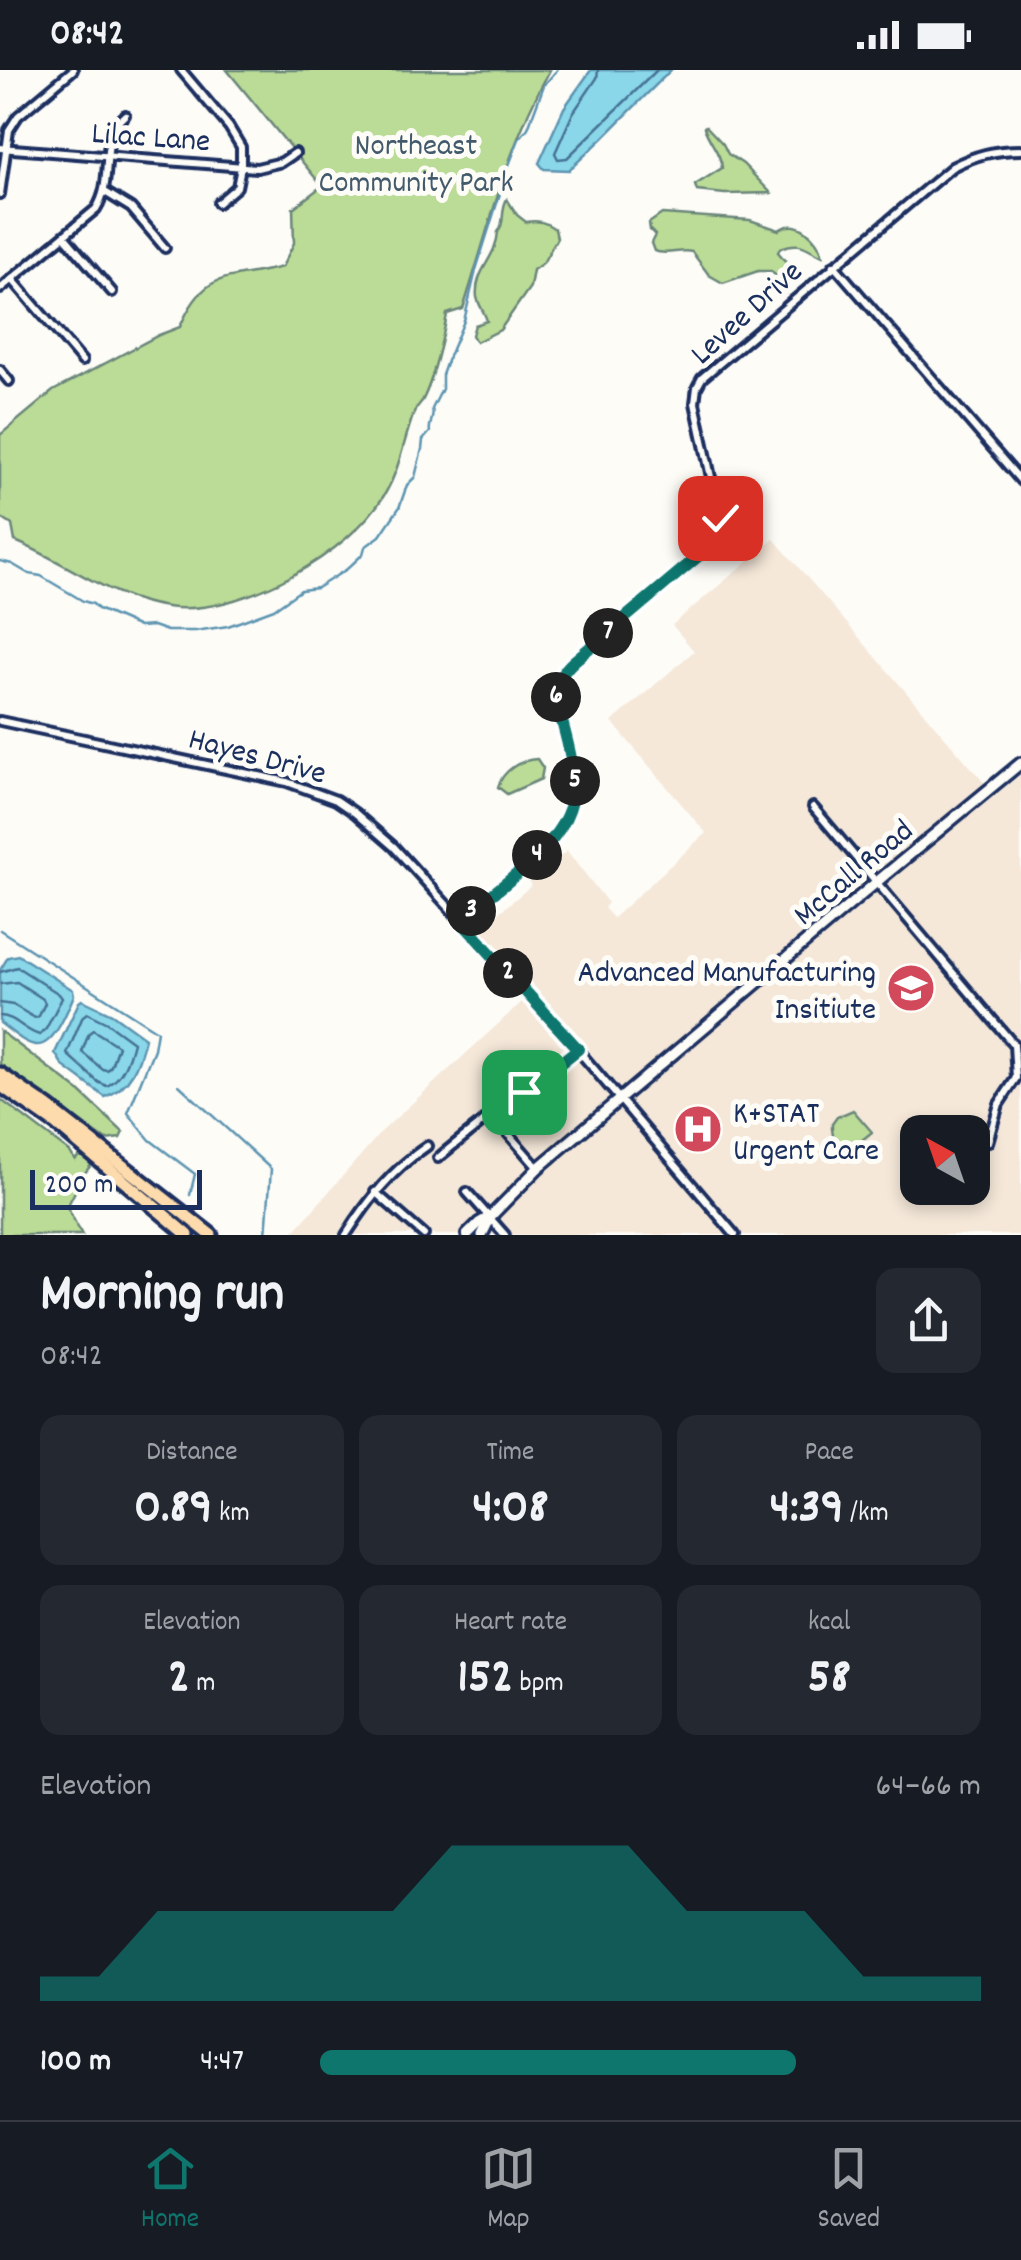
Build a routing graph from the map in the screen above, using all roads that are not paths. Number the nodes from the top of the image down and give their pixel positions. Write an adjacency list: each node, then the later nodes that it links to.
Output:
1 (73, 70): 4 (street)
2 (181, 70): 8 (street)
3 (124, 115): 7 (street)
4 (3, 149): 7 (street, Lilac Lane); 10 (street)
5 (1021, 150): 14 (street, Levee Drive)
6 (295, 153): 8 (street, Lilac Lane)
7 (108, 157): 8 (street, Lilac Lane); 9 (street)
8 (241, 167): 11 (street)
9 (105, 192): 12 (street); 13 (street)
10 (0, 194)
11 (218, 203)
12 (64, 236): 15 (street); 17 (street)
13 (165, 248)
14 (834, 265): 21 (street); 26 (street, Levee Drive)
15 (12, 279): 16 (street); 18 (street)
16 (0, 289)
17 (112, 292)
18 (82, 361)
19 (0, 370): 20 (street)
20 (9, 380)
21 (1021, 481)
22 (0, 721): 26 (street, Hayes Drive)
23 (1020, 766): 25 (main road, McCall Road)
24 (813, 808): 25 (street)
25 (876, 883): 30 (main road, McCall Road); 32 (street)
26 (460, 920): 27 (street, Hayes Drive)
27 (578, 1049): 30 (street, Hayes Drive); 31 (street)
28 (0, 1074): 40 (highway)
29 (0, 1084): 39 (highway)
30 (621, 1098): 35 (main road, McCall Road); 46 (street, Hayes Drive)
31 (492, 1115): 34 (street); 35 (street)
32 (990, 1135)
33 (427, 1146): 36 (street)
34 (438, 1158)
35 (538, 1168): 38 (main road, McCall Road)
36 (375, 1192): 41 (street); 42 (street)
37 (467, 1192): 38 (street)
38 (491, 1216): 43 (main road, McCall Road); 44 (main road, McCall Road); 45 (street)
39 (184, 1235)
40 (208, 1235)
41 (346, 1235)
42 (424, 1235)
43 (467, 1235)
44 (482, 1235)
45 (505, 1235)
46 (736, 1235)

